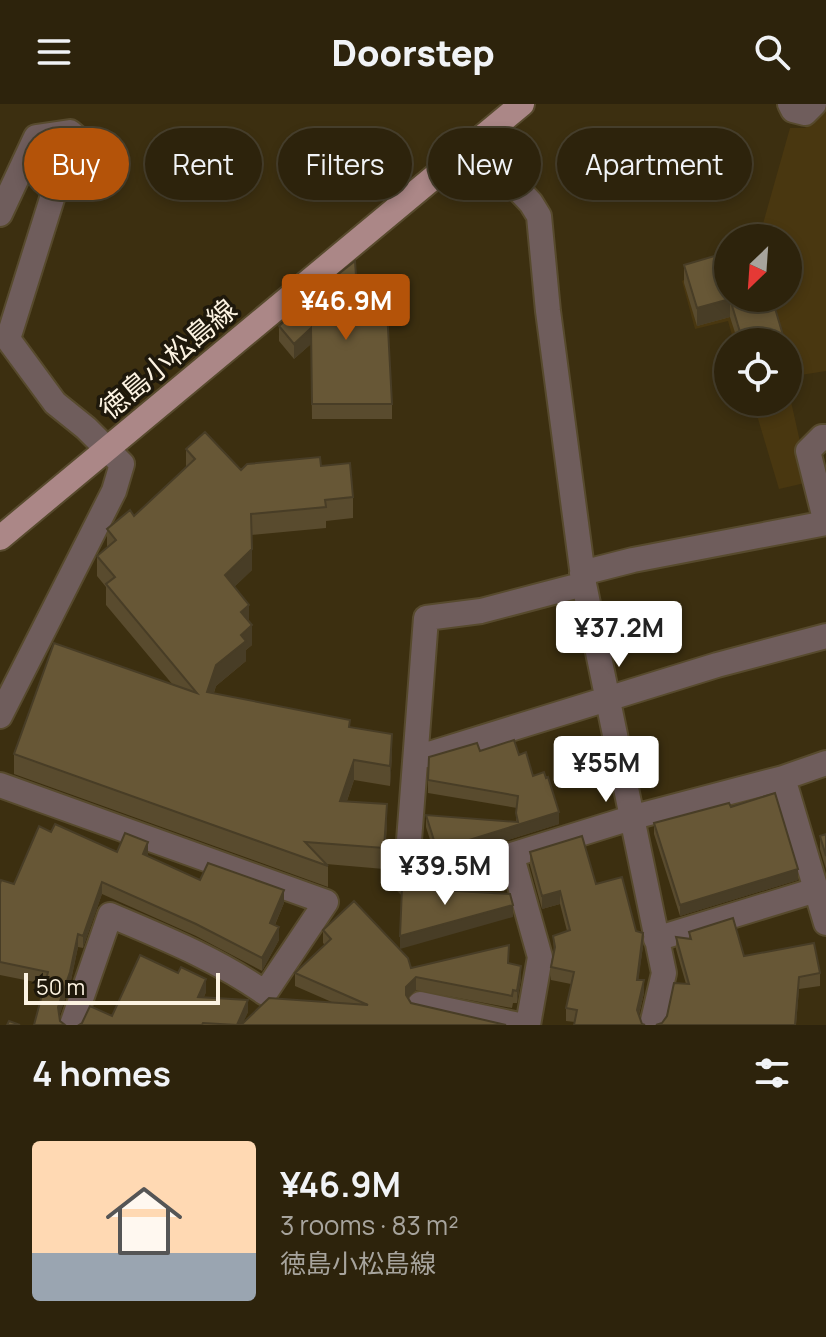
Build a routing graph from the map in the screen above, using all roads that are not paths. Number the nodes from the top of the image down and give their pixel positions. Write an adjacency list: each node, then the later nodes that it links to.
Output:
1 (522, 104): 4 (main road, 徳島小松島線)
2 (790, 104): 3 (street)
3 (814, 104)
4 (493, 128)
5 (428, 182): 9 (main road, 徳島小松島線)
6 (528, 200): 12 (street)
7 (0, 214): 9 (street)
8 (826, 437): 10 (street)
9 (107, 449): 11 (main road, 徳島小松島線); 15 (street)
10 (826, 523): 12 (street)
11 (0, 538)
12 (583, 578): 14 (street); 16 (street)
13 (826, 636): 14 (street)
14 (607, 698): 16 (street); 20 (street)
15 (0, 716)
16 (416, 753): 21 (street)
17 (826, 763): 18 (street)
18 (783, 778): 20 (street); 22 (street)
19 (0, 785): 26 (street)
20 (634, 817): 21 (street); 24 (street)
21 (512, 857): 28 (street)
22 (816, 890): 23 (street); 24 (street)
23 (826, 923)
24 (656, 939): 29 (street)
25 (420, 1004): 27 (street)
26 (72, 1025)
27 (519, 1025)
28 (528, 1025)
29 (652, 1025)

